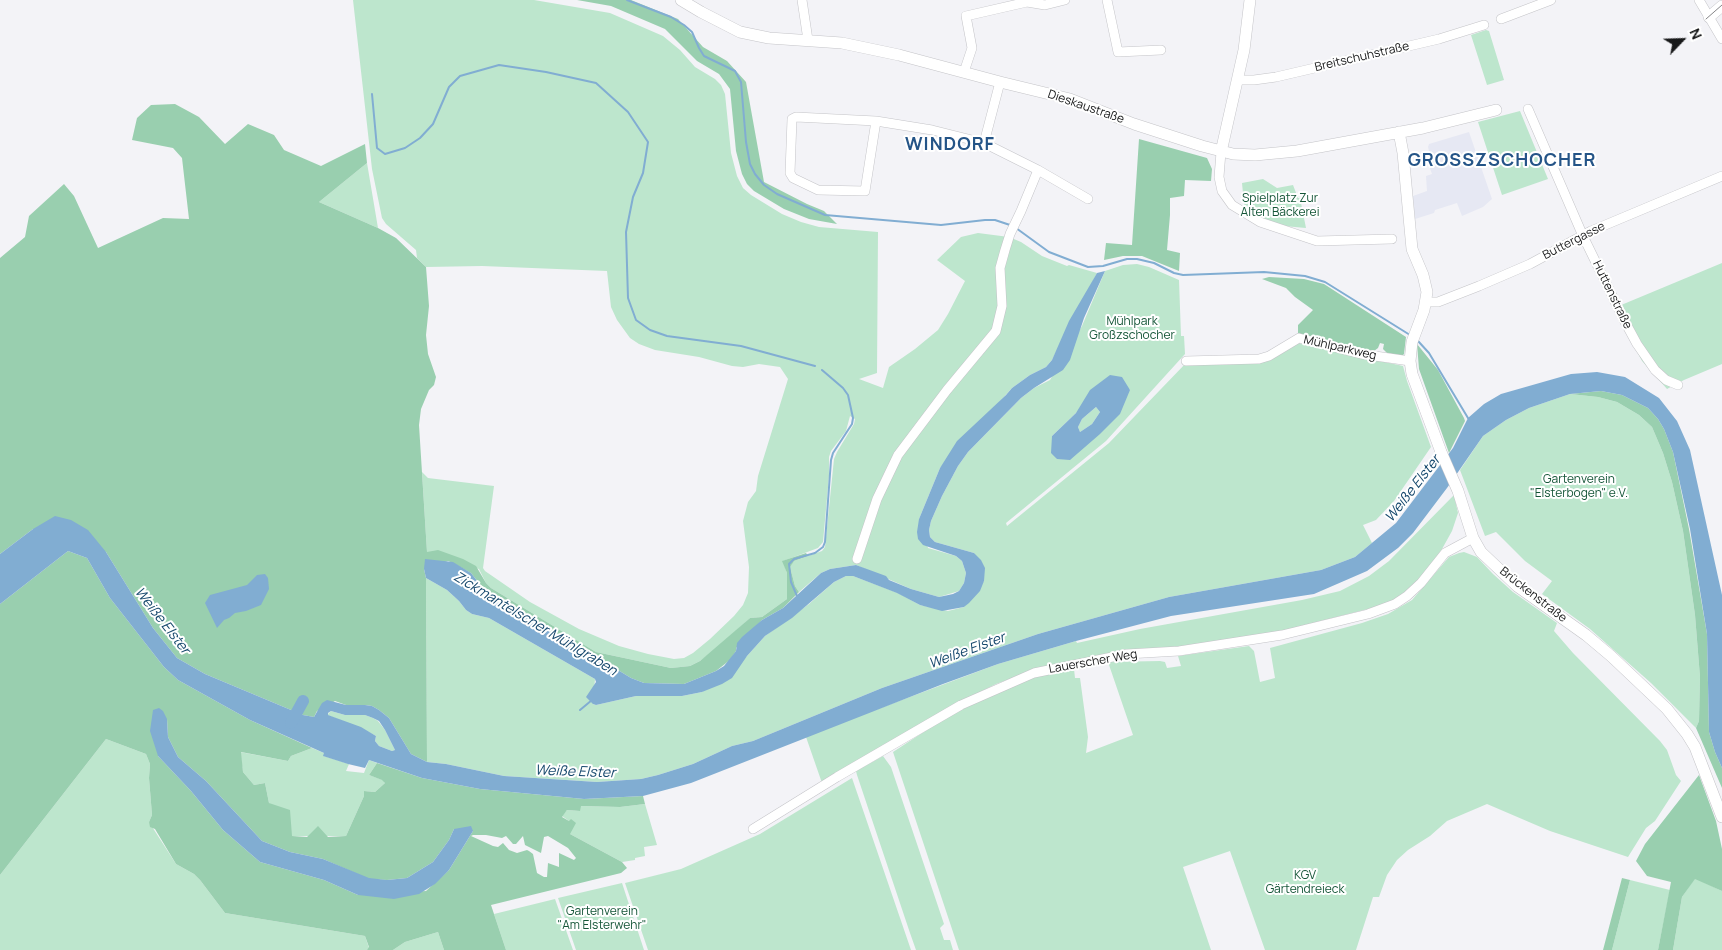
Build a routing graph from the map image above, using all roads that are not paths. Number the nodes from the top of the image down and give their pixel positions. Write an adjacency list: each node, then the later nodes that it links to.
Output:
1 (681, 0): 13 (main road, Dieskaustraße)
2 (802, 0): 13 (street)
3 (1065, 0): 15 (street)
4 (1107, 0): 14 (street)
5 (1250, 0): 16 (main road)
6 (1551, 0): 10 (street)
7 (1699, 0): 9 (street)
8 (1722, 6): 9 (main road)
9 (1709, 17): 12 (street)
10 (1501, 19)
11 (1484, 25): 16 (street, Breitschuhstraße)
12 (1722, 39)
13 (808, 40): 15 (main road, Dieskaustraße)
14 (1161, 50)
15 (964, 72): 17 (main road, Dieskaustraße)
16 (1238, 80): 23 (main road)
17 (1000, 82): 22 (street); 23 (main road, Dieskaustraße)
18 (1528, 109): 27 (street, Huttenstraße)
19 (1496, 110): 21 (main road, Dieskaustraße)
20 (876, 121): 20 (street); 22 (street)
21 (1399, 132): 23 (main road, Dieskaustraße); 29 (main road)
22 (984, 143): 24 (street)
23 (1221, 152): 28 (street)
24 (1038, 170): 26 (street); 34 (street)
25 (1722, 176): 27 (street, Buttergasse)
26 (1088, 199)
27 (1583, 236): 29 (street, Buttergasse); 32 (street, Huttenstraße)
28 (1392, 239)
29 (1426, 302): 30 (main road)
30 (1410, 356): 31 (street, Mühlparkweg); 33 (main road, Brückenstraße)
31 (1186, 361)
32 (1678, 385)
33 (1473, 538): 35 (main road, Brückenstraße); 36 (street, Lauerscher Weg)
34 (857, 559)
35 (1722, 817)
36 (753, 829)

